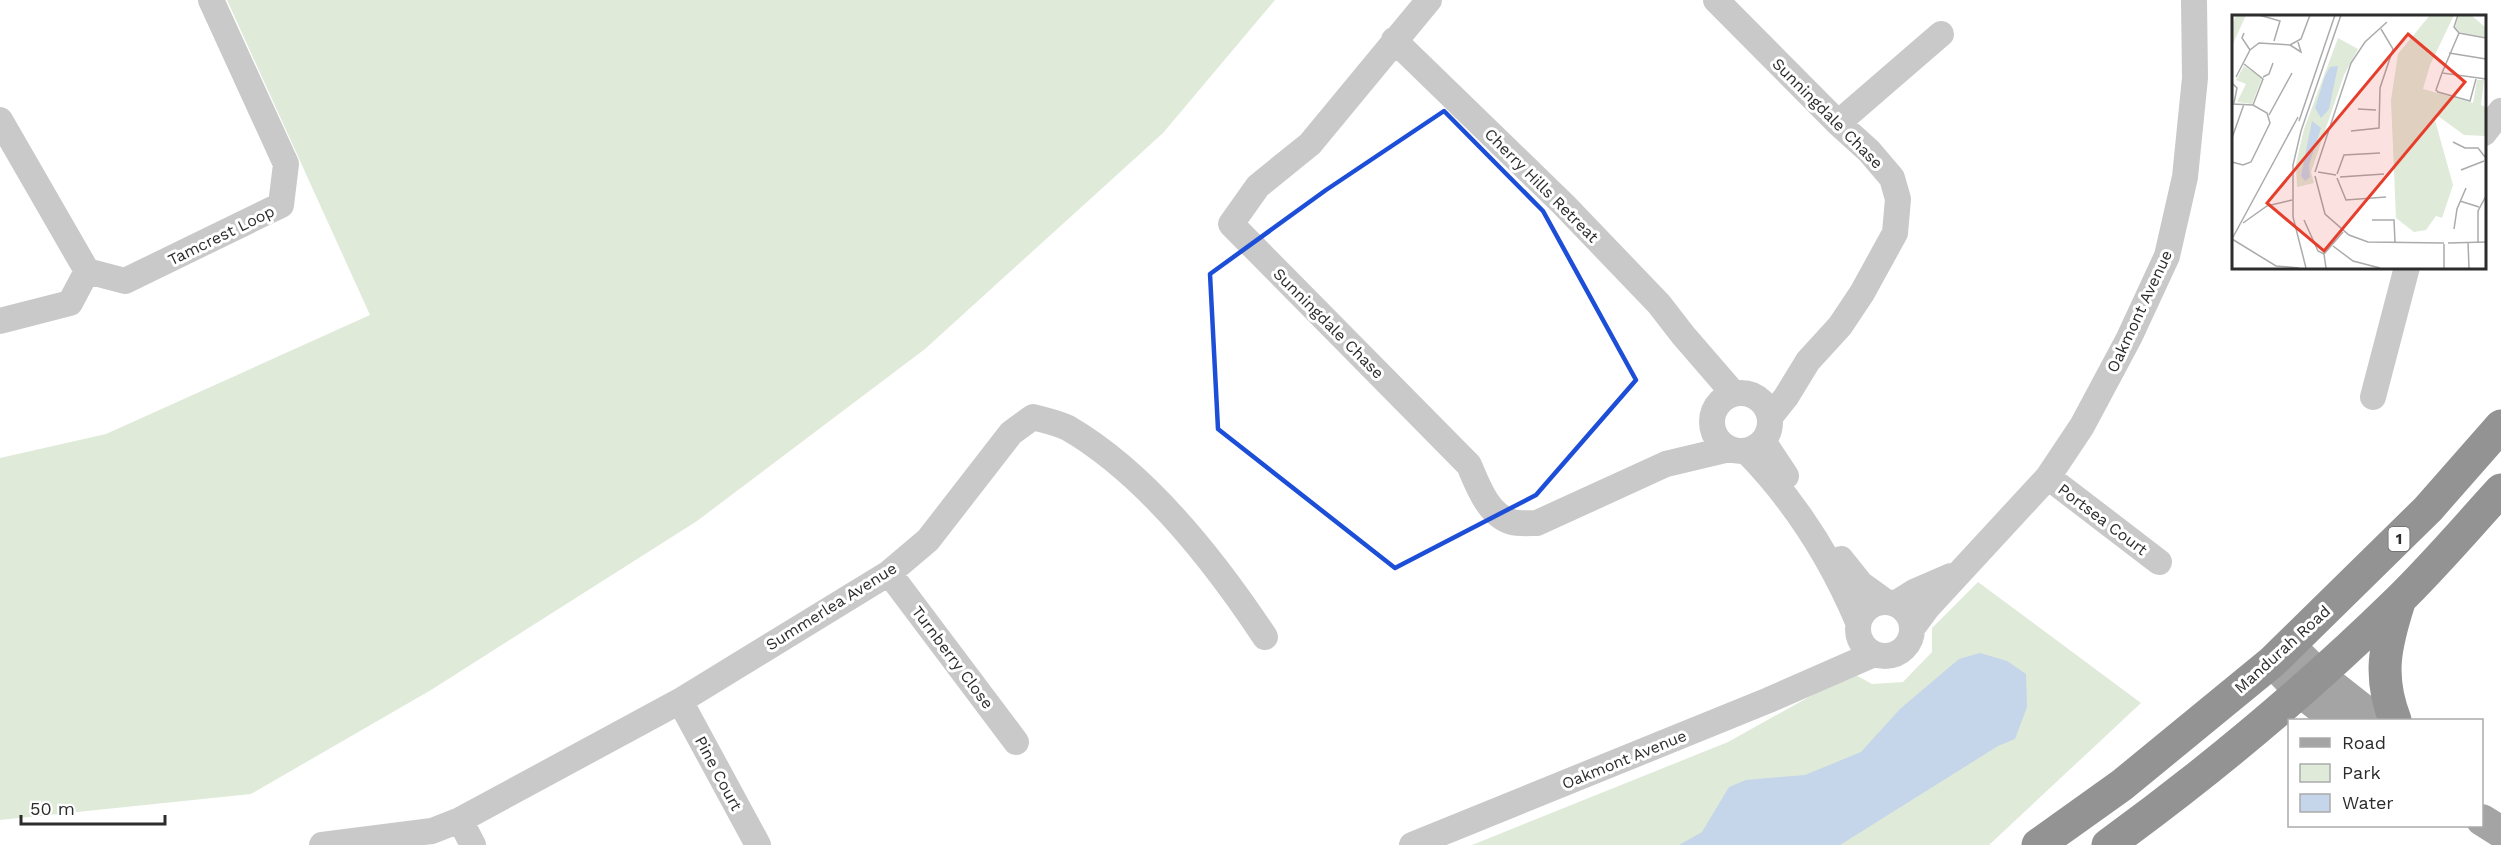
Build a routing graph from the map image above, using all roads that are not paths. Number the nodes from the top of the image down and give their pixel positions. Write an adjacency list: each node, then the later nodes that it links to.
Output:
1 (211, 0): 12 (street, Tamcrest Loop)
2 (1429, 0): 6 (street, Sunningdale Chase)
3 (1716, 0): 9 (street, Sunningdale Chase)
4 (2194, 0): 17 (street, Oakmont Avenue)
5 (1941, 34): 9 (street)
6 (1394, 40): 15 (street, Cherry Hills Retreat); 15 (street, Sunningdale Chase)
7 (2501, 111): 10 (street)
8 (0, 120): 12 (street)
9 (1838, 123): 15 (street, Sunningdale Chase)
10 (2486, 130)
11 (2408, 268): 14 (street)
12 (87, 271): 13 (street)
13 (0, 321)
14 (2373, 397)
15 (1741, 423): 23 (street, Cherry Hills Retreat); 25 (street, Cherry Hills Retreat)
16 (2501, 426): 27 (highway, Mandurah Road / 1)
17 (2048, 477): 19 (street, Portsea Court); 20 (street, Oakmont Avenue)
18 (2501, 490): 22 (highway)
19 (2158, 562)
20 (1960, 572): 23 (street, Oakmont Avenue); 24 (street, Oakmont Avenue)
21 (889, 573): 26 (street, Summerlea Avenue); 31 (street, Summerlea Avenue); 35 (street, Turnberry Close)
22 (2400, 600): 30 (highway); 34 (highway)
23 (1891, 603): 24 (street); 25 (street)
24 (1912, 627): 28 (street)
25 (1858, 628): 28 (street); 29 (street)
26 (1265, 638)
27 (2281, 653): 30 (main road); 45 (highway, Mandurah Road / 1)
28 (1874, 654): 29 (street, Oakmont Avenue)
29 (1835, 670): 44 (street, Oakmont Avenue)
30 (2310, 683): 32 (main road); 33 (main road); 46 (highway)
31 (680, 700): 38 (street, Summerlea Avenue); 43 (street, Pine Court)
32 (2336, 719)
33 (2374, 719)
34 (2395, 719)
35 (1017, 742)
36 (2483, 800): 37 (main road)
37 (2501, 810)
38 (460, 820): 41 (street, Summerlea Avenue); 42 (street)
39 (2483, 821): 40 (main road)
40 (2501, 832)
41 (321, 845)
42 (473, 845)
43 (758, 845)
44 (1412, 845)
45 (2038, 845)
46 (2108, 845)

